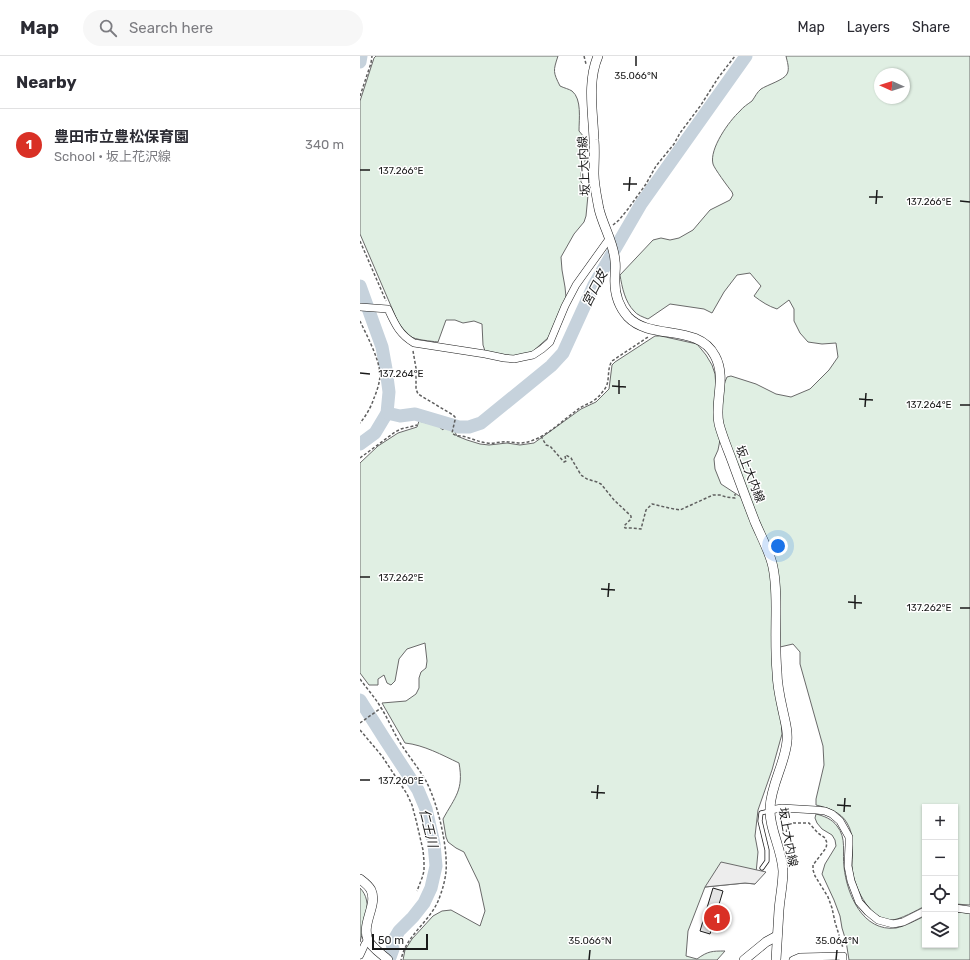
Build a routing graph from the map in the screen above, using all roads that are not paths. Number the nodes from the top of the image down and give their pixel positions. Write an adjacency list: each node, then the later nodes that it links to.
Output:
1 (596, 58): 2 (main road, 坂上大内線)
2 (609, 237): 3 (street); 4 (main road, 坂上大内線)
3 (360, 307)
4 (770, 810): 5 (lane); 9 (street); 10 (main road, 坂上大内線)
5 (762, 868)
6 (360, 879): 11 (main road)
7 (958, 908): 8 (street)
8 (970, 910)
9 (923, 912)
10 (777, 936): 15 (main road); 16 (main road, 坂上大内線)
11 (370, 942): 12 (street); 14 (main road)
12 (360, 955)
13 (843, 958): 17 (street)
14 (388, 960)
15 (744, 960)
16 (776, 960)
17 (793, 960)

